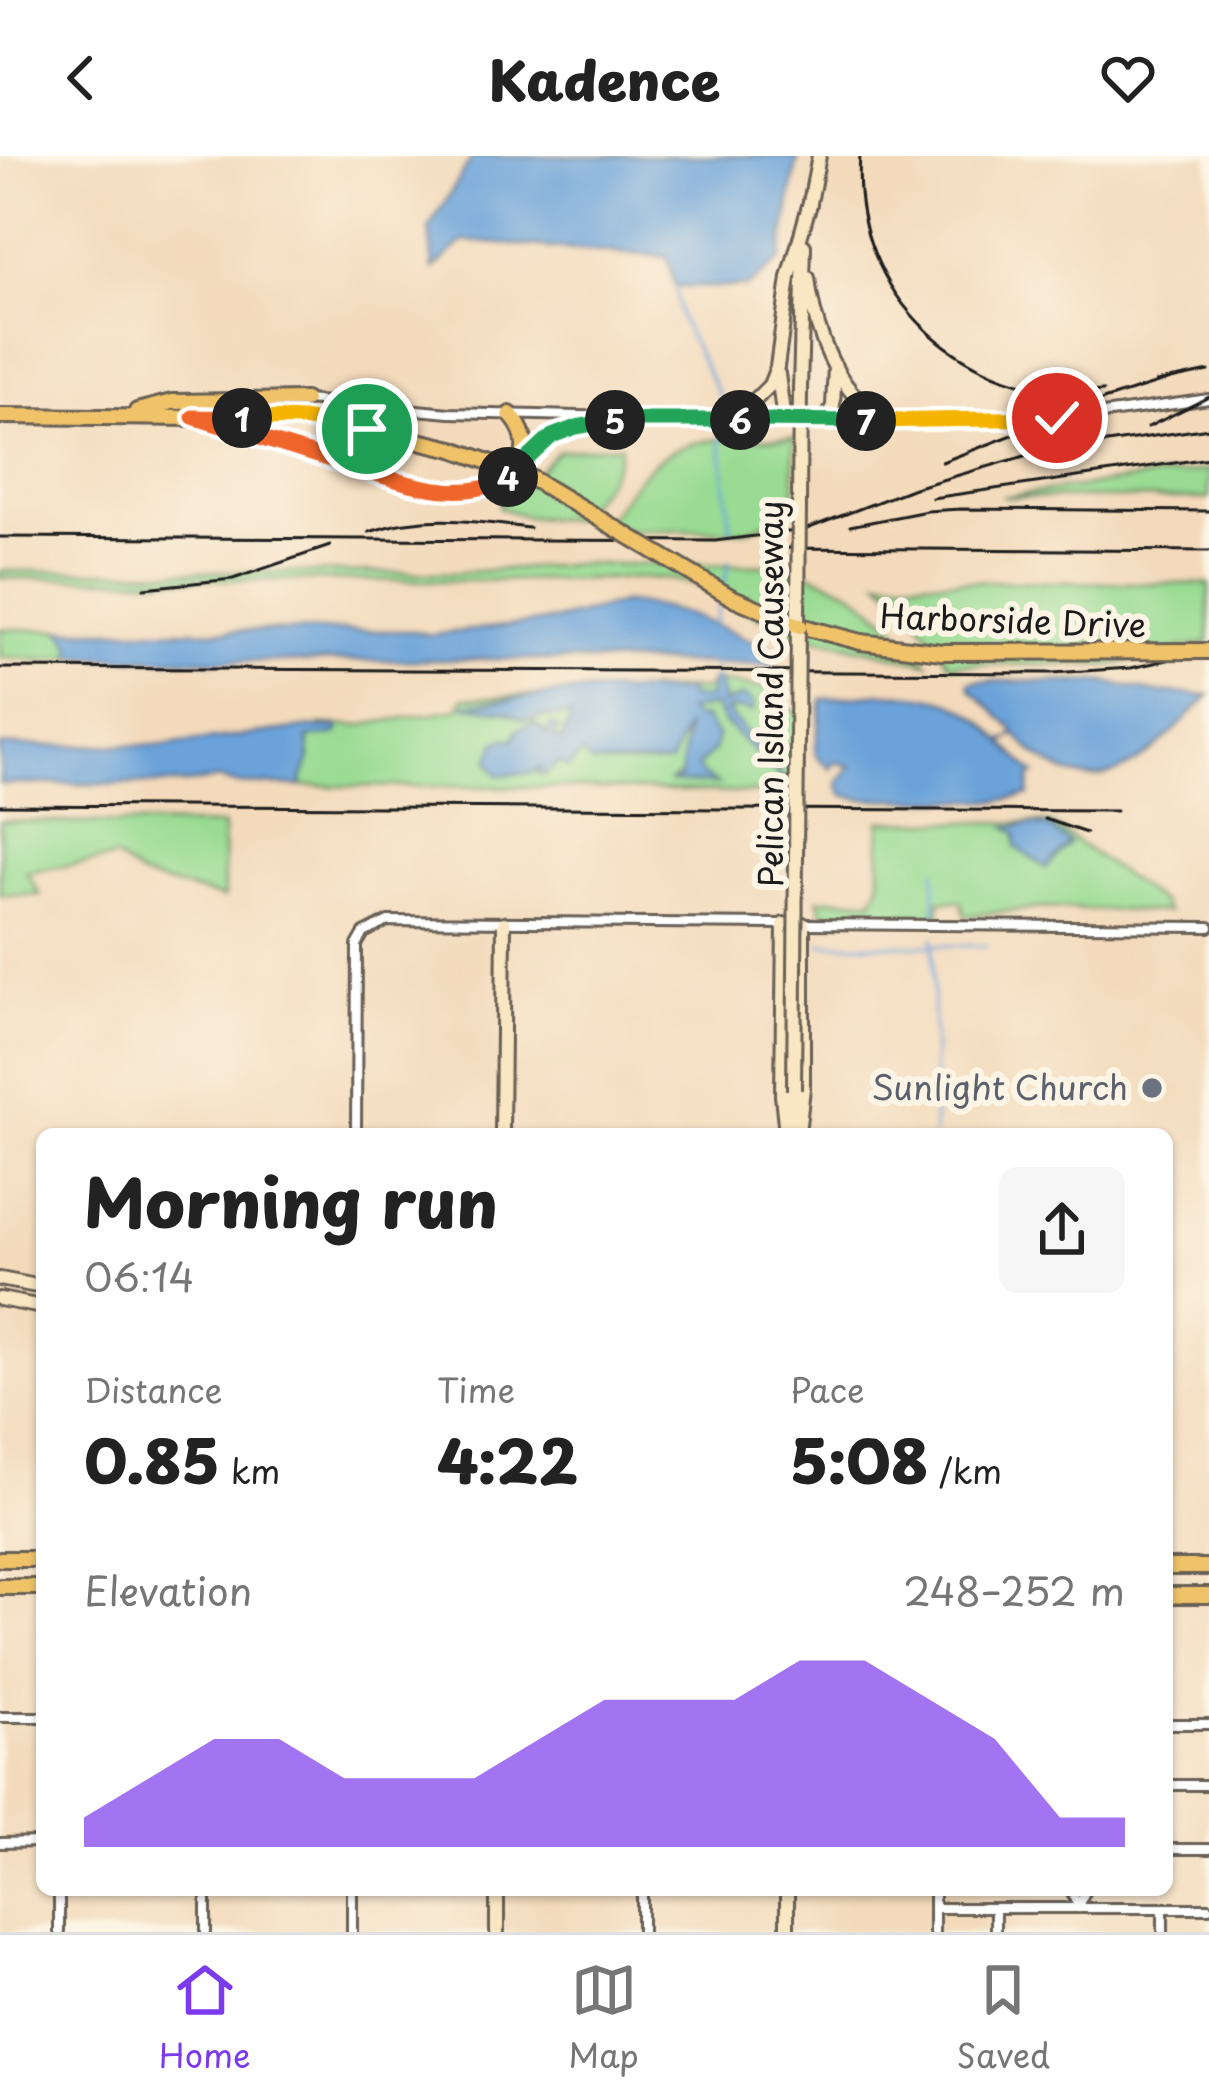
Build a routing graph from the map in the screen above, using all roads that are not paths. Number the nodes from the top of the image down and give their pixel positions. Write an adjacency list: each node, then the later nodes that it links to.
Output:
1 (819, 156): 2 (main road, Pelican Island Causeway)
2 (810, 202): 3 (main road, Pelican Island Causeway); 5 (main road)
3 (804, 247): 4 (main road); 18 (main road, Pelican Island Causeway, bridge)
4 (835, 366): 15 (main road); 16 (main road)
5 (778, 367): 13 (main road); 14 (main road)
6 (1209, 399): 15 (street)
7 (305, 400): 8 (street); 10 (main road)
8 (510, 414): 12 (street); 17 (main road)
9 (0, 416): 10 (main road, Harborside Drive)
10 (110, 417): 11 (main road, Harborside Drive)
11 (193, 417): 17 (main road); 18 (main road, Harborside Drive, bridge)
12 (623, 418): 13 (street); 17 (street)
13 (713, 420): 14 (street)
14 (784, 421): 16 (street)
15 (897, 421): 16 (street)
16 (826, 422)
17 (515, 472)
18 (800, 626): 19 (main road, Harborside Drive, bridge); 27 (main road, Pelican Island Causeway, bridge)
19 (1209, 651)
20 (504, 922): 21 (street); 24 (street); 25 (main road)
21 (784, 924): 22 (street); 26 (main road)
22 (803, 924): 23 (street); 28 (main road)
23 (1209, 927)
24 (356, 1128)
25 (502, 1128)
26 (791, 1128)
27 (793, 1128)
28 (794, 1128)
29 (0, 1279): 30 (main road)
30 (36, 1286)
31 (0, 1299): 32 (main road)
32 (36, 1306)
33 (0, 1559): 34 (main road)
34 (36, 1559)
35 (1173, 1567): 36 (main road)
36 (1209, 1567)
37 (0, 1587): 38 (main road)
38 (36, 1587)
39 (1173, 1595): 40 (main road)
40 (1209, 1595)
41 (0, 1717): 42 (street)
42 (36, 1717)
43 (1173, 1724): 44 (street)
44 (1209, 1724)
45 (1173, 1785): 46 (street)
46 (1209, 1785)
47 (36, 1842): 48 (street)
48 (0, 1843)
49 (1173, 1849): 50 (street)
50 (1209, 1849)
51 (59, 1896): 65 (street)
52 (206, 1896): 66 (street)
53 (352, 1896): 67 (street)
54 (497, 1896): 68 (main road)
55 (642, 1896): 69 (street)
56 (788, 1896): 70 (main road)
57 (934, 1896): 62 (street)
58 (1074, 1896): 60 (street)
59 (1083, 1896): 60 (street)
60 (1079, 1906): 61 (street); 63 (street)
61 (995, 1907): 62 (street); 72 (street)
62 (934, 1908): 71 (street)
63 (1163, 1908): 64 (street); 73 (street)
64 (1209, 1908)
65 (59, 1932)
66 (206, 1932)
67 (352, 1932)
68 (497, 1932)
69 (642, 1932)
70 (787, 1932)
71 (934, 1932)
72 (995, 1932)
73 (1163, 1932)

